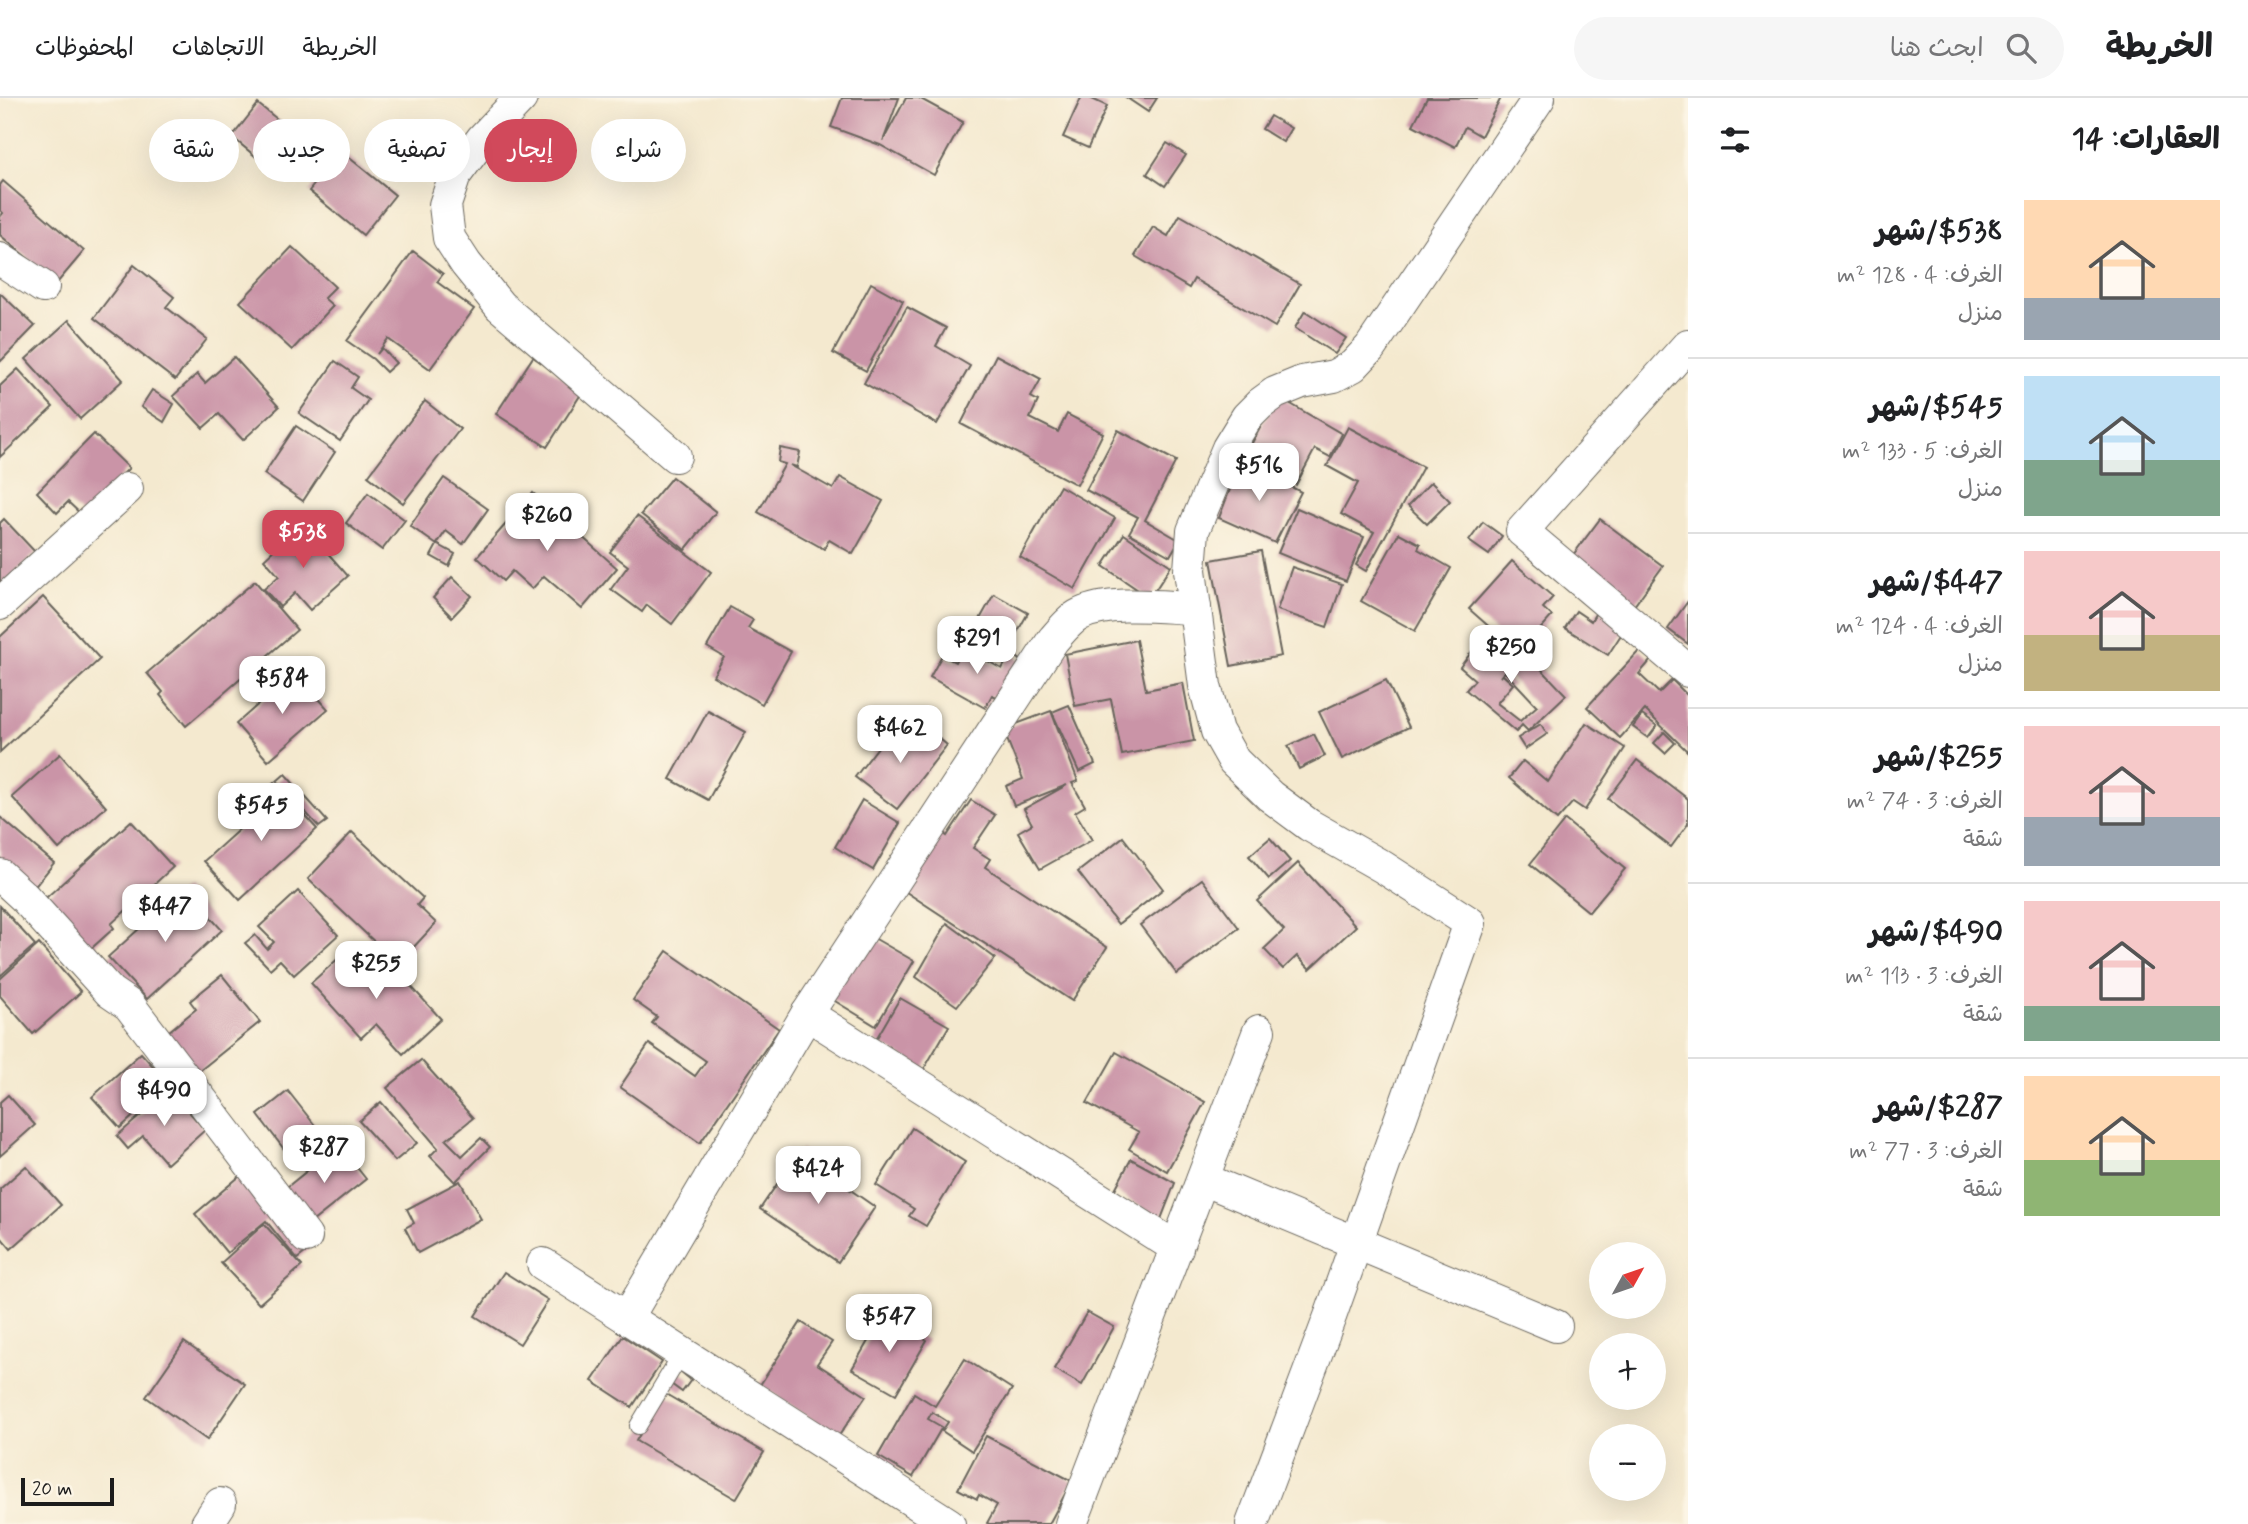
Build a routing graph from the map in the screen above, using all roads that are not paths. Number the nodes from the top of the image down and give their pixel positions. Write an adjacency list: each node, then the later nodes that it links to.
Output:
1 (521, 98): 6 (street)
2 (1539, 98): 9 (street)
3 (0, 259): 4 (street)
4 (43, 287)
5 (1688, 345): 10 (street)
6 (675, 456)
7 (127, 489): 8 (street)
8 (0, 604)
9 (1195, 608): 12 (street); 16 (street)
10 (1688, 671)
11 (0, 875): 15 (street)
12 (807, 1014): 17 (street); 19 (street)
13 (1259, 1031): 14 (street)
14 (1203, 1179): 16 (street); 17 (street)
15 (306, 1237)
16 (1356, 1243): 20 (street); 25 (street)
17 (1177, 1248): 24 (street)
18 (543, 1264): 19 (street)
19 (627, 1318): 21 (street)
20 (1556, 1326)
21 (682, 1353): 22 (lane); 23 (street)
22 (638, 1426)
23 (949, 1524)
24 (1071, 1524)
25 (1252, 1524)

